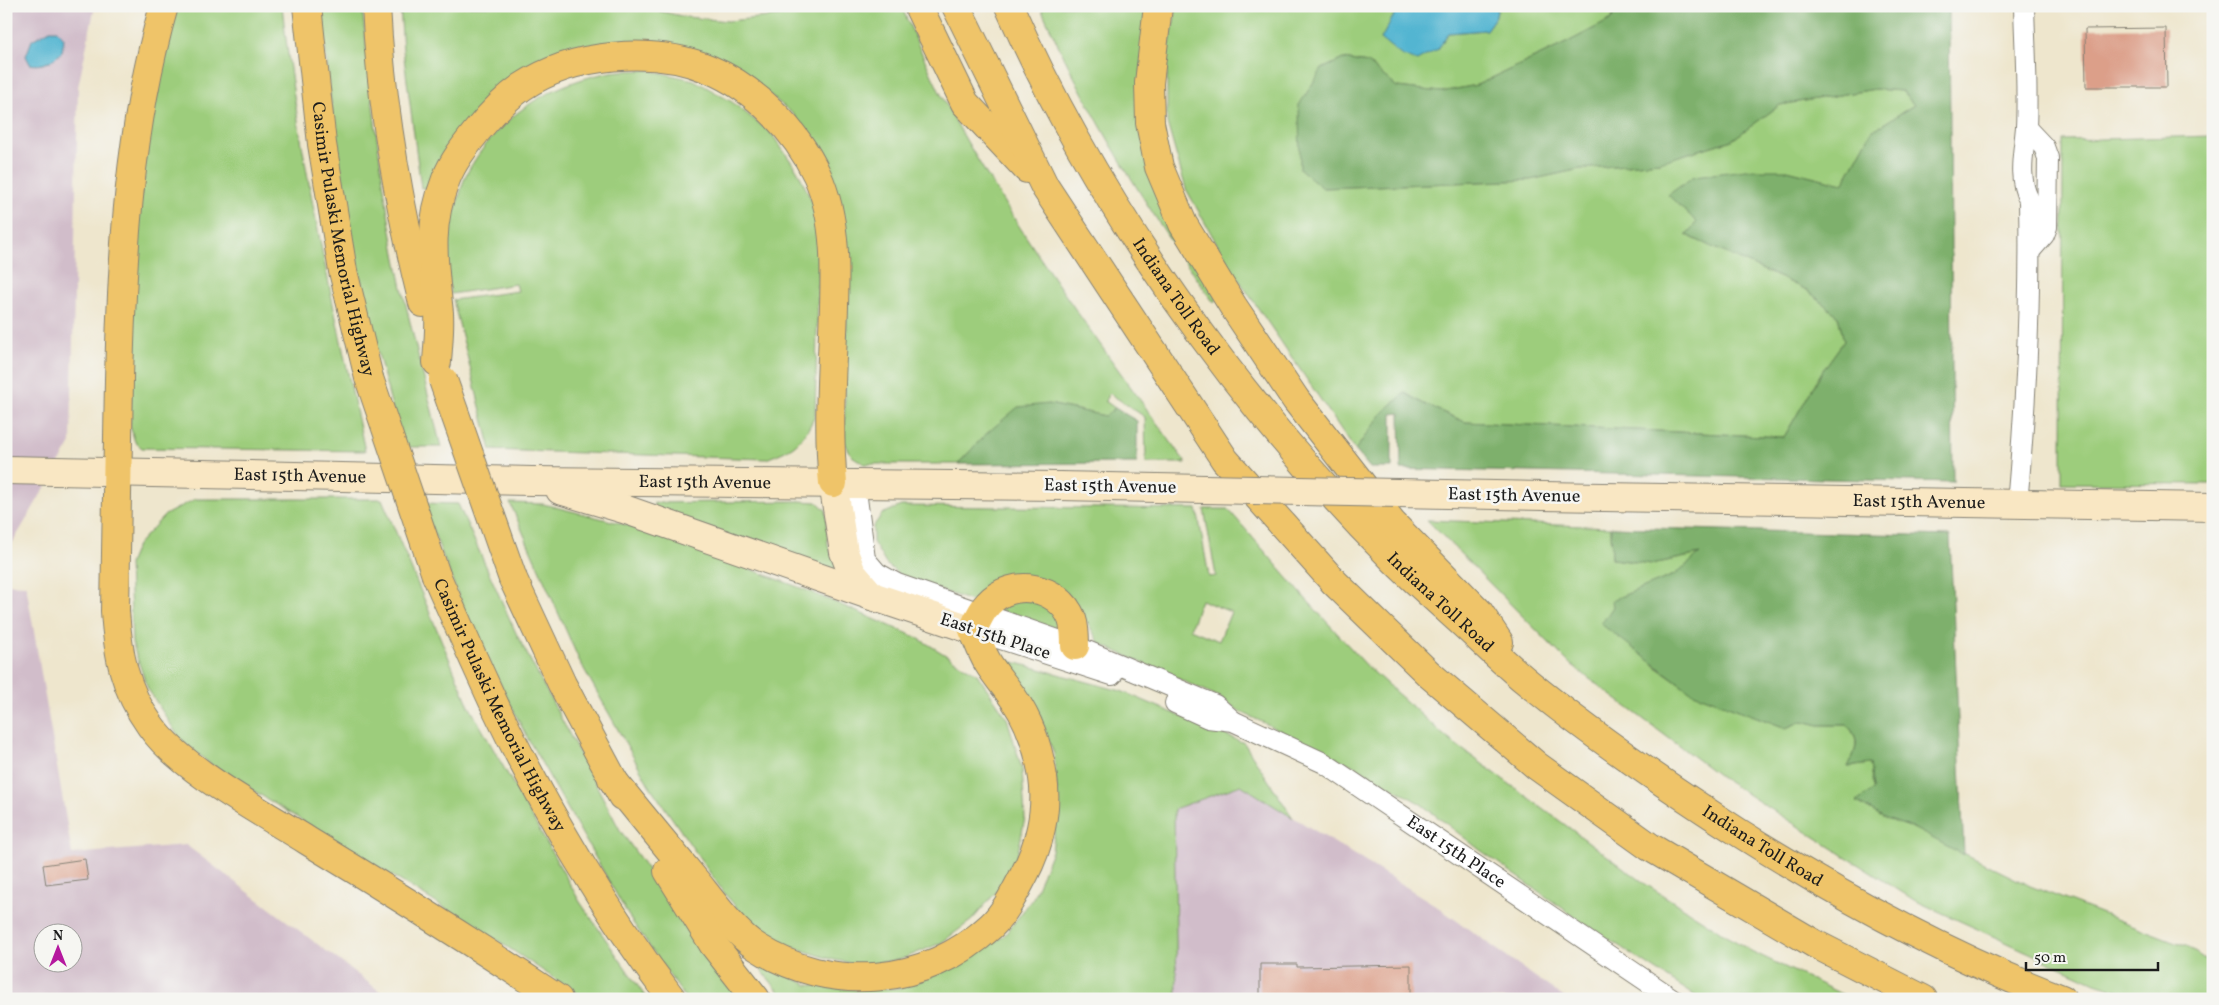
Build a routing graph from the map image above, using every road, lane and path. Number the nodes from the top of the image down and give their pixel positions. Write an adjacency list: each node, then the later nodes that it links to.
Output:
1 (164, 6): 14 (highway)
2 (307, 6): 26 (highway, Casimir Pulaski Memorial Highway, bridge)
3 (376, 6): 12 (highway)
4 (918, 6): 10 (highway)
5 (956, 6): 10 (highway)
6 (1009, 6): 22 (highway, Indiana Toll Road)
7 (1158, 6): 22 (highway)
8 (2024, 6): 9 (street)
9 (2030, 133): 11 (street); 11 (street)
10 (1045, 187): 29 (highway)
11 (2030, 251): 17 (street)
12 (440, 371): 16 (highway); 24 (highway, bridge)
13 (6, 470): 14 (street, East 15th Avenue)
14 (117, 473): 15 (street, East 15th Avenue); 25 (highway)
15 (532, 481): 16 (street, East 15th Avenue); 19 (street, East 15th Place)
16 (844, 483): 17 (street, East 15th Avenue, bridge); 19 (street); 20 (street, East 15th Place)
17 (2017, 505): 18 (street, East 15th Avenue)
18 (2213, 507)
19 (872, 596): 20 (street, East 15th Place)
20 (977, 622): 21 (street, East 15th Place); 21 (highway); 23 (street, East 15th Place); 24 (highway)
21 (1075, 646): 23 (street, East 15th Place)
22 (1526, 680): 30 (highway, Indiana Toll Road)
23 (1233, 721): 28 (street, East 15th Place)
24 (612, 780): 27 (highway)
25 (558, 999)
26 (672, 999)
27 (756, 999)
28 (1673, 999)
29 (1923, 999)
30 (2062, 999)

